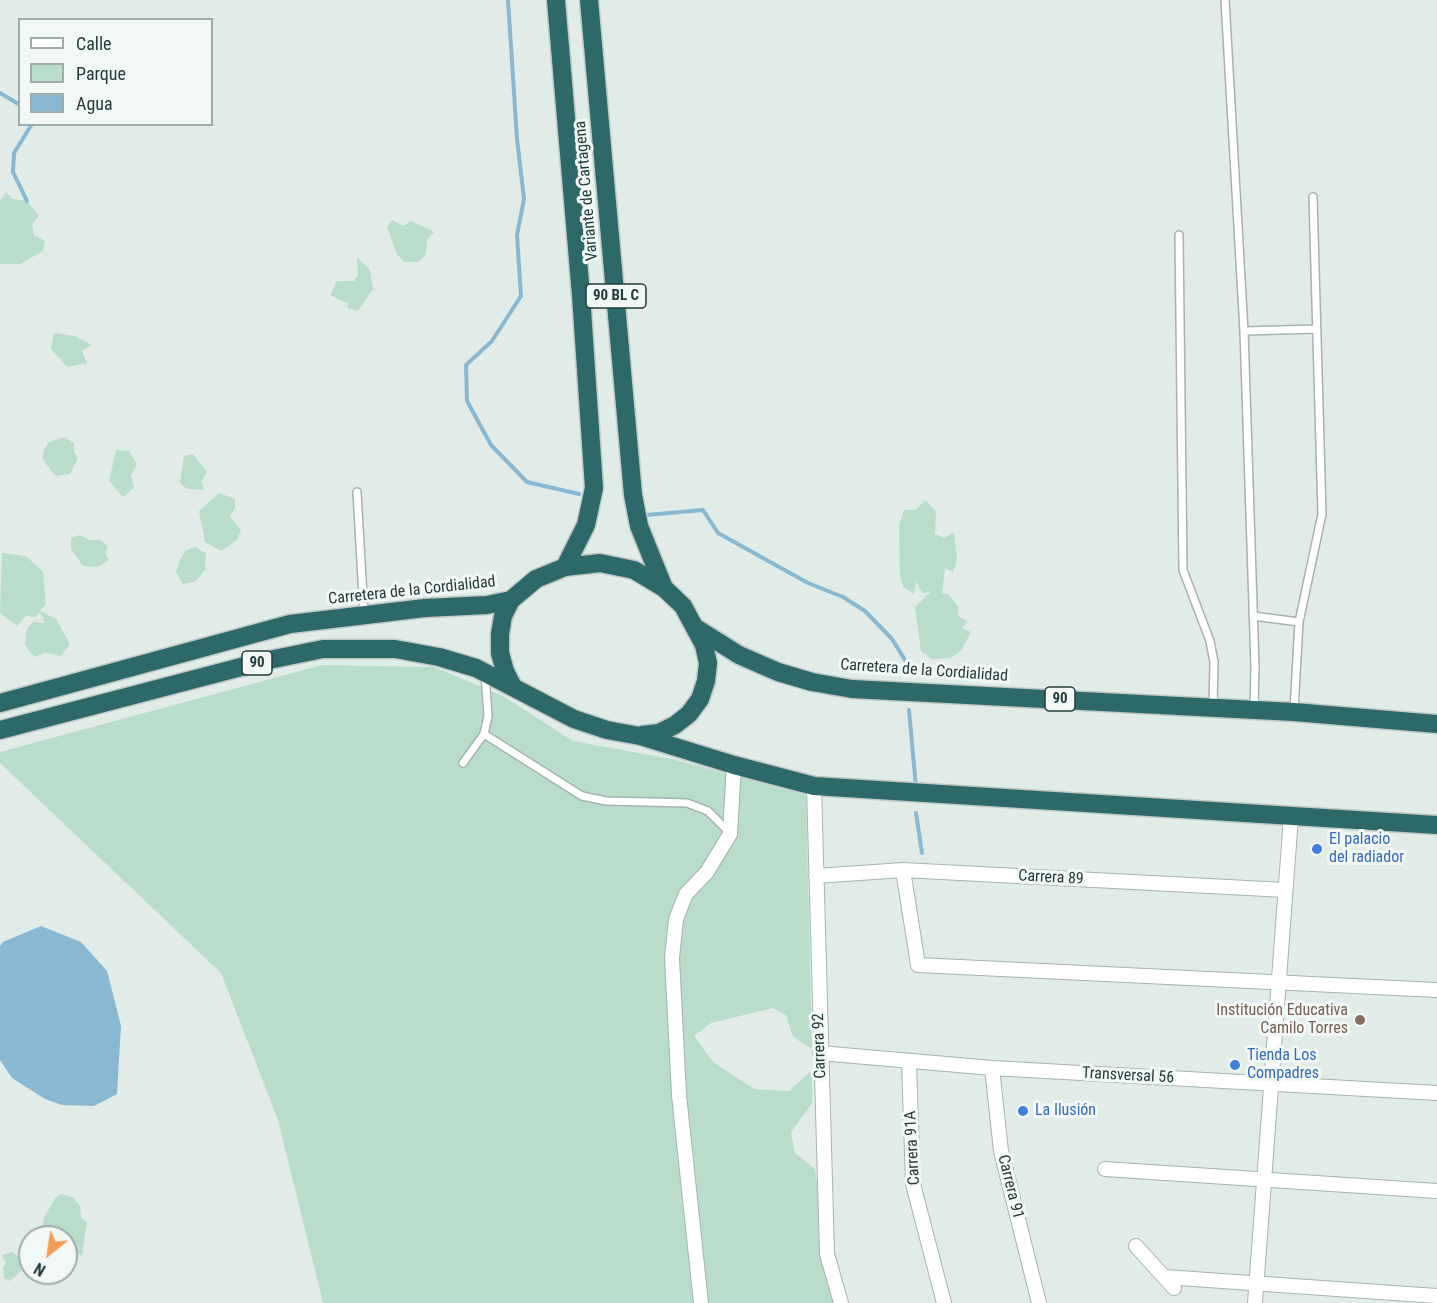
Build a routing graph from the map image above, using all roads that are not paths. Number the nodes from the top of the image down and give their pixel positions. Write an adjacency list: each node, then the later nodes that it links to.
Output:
1 (556, 0): 9 (highway, Variante de Cartagena / 90 BL C)
2 (589, 0): 10 (highway, Variante de Cartagena / 90 BL C)
3 (1225, 0): 7 (lane)
4 (1313, 197): 6 (lane)
5 (1179, 235): 19 (lane)
6 (1317, 329): 7 (lane); 14 (lane)
7 (1244, 331): 13 (lane)
8 (357, 492): 12 (lane)
9 (565, 567): 10 (highway, Carretera de la Cordialidad); 11 (highway, Carretera de la Cordialidad)
10 (664, 588): 15 (highway, Carretera de la Cordialidad)
11 (512, 600): 12 (highway, Carretera de la Cordialidad / 90); 17 (highway)
12 (364, 614): 18 (highway, Carretera de la Cordialidad / 90)
13 (1253, 616): 14 (lane); 20 (lane)
14 (1299, 622): 21 (lane)
15 (696, 628): 19 (highway, Carretera de la Cordialidad / 90); 25 (highway)
16 (484, 671): 17 (highway, 90); 23 (highway, 90); 24 (lane)
17 (513, 687): 25 (highway)
18 (0, 703)
19 (1213, 708): 20 (highway, Carretera de la Cordialidad / 90)
20 (1254, 710): 21 (highway, Carretera de la Cordialidad / 90)
21 (1294, 712): 22 (highway, Carretera de la Cordialidad / 90)
22 (1437, 724)
23 (0, 730)
24 (484, 734): 26 (lane); 31 (lane)
25 (640, 736): 27 (highway)
26 (463, 763)
27 (734, 765): 28 (highway); 31 (street)
28 (814, 786): 29 (highway); 33 (street, Carrera 92)
29 (1291, 818): 30 (highway); 34 (street)
30 (1437, 825)
31 (730, 834): 48 (street)
32 (903, 870): 33 (street, Carrera 89); 34 (street, Carrera 89); 35 (street)
33 (816, 876): 37 (street, Carrera 92)
34 (1286, 890): 35 (street)
35 (1278, 984): 36 (street); 40 (street)
36 (1437, 990)
37 (820, 1053): 38 (street, Transversal 56); 49 (street, Carrera 92)
38 (909, 1062): 39 (street, Transversal 56); 50 (street, Carrera 91A)
39 (992, 1068): 40 (street, Transversal 56); 51 (street, Carrera 91)
40 (1270, 1085): 41 (street, Transversal 56); 43 (street)
41 (1437, 1092)
42 (1105, 1169): 43 (street)
43 (1263, 1180): 44 (street); 46 (street)
44 (1437, 1191)
45 (1136, 1246): 46 (street)
46 (1254, 1283): 47 (street); 52 (street)
47 (1437, 1296)
48 (701, 1303)
49 (841, 1303)
50 (944, 1303)
51 (1039, 1303)
52 (1255, 1303)

